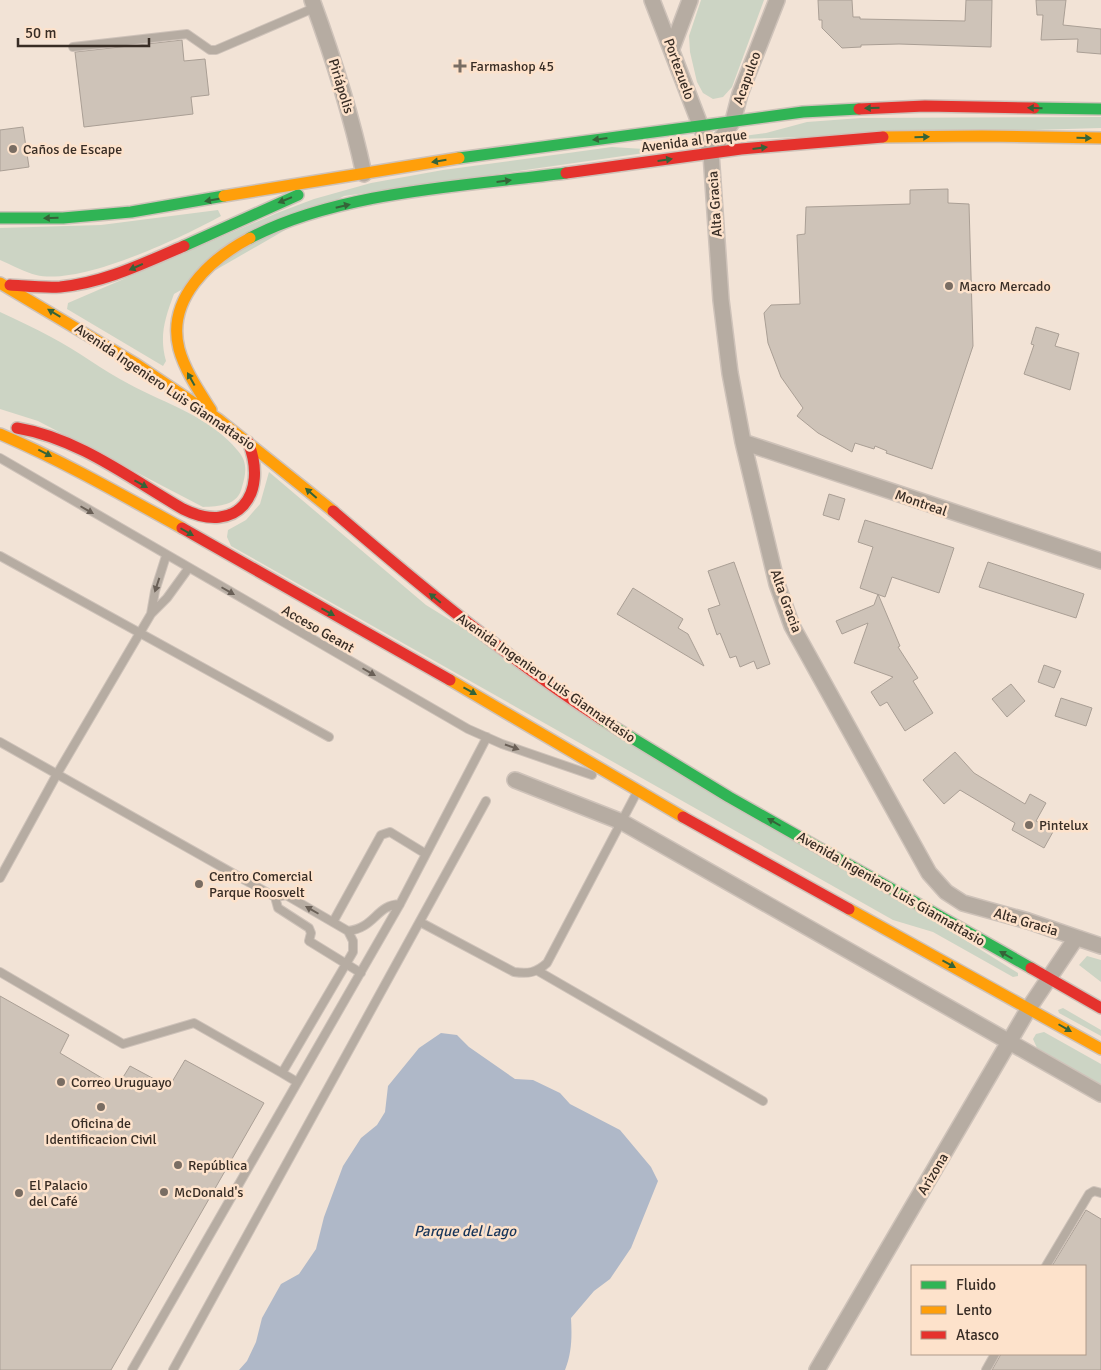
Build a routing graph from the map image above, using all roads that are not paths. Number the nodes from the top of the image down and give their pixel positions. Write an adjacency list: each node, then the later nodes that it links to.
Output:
1 (652, 0): 6 (street, Portezuelo)
2 (690, 0): 6 (street)
3 (777, 0): 8 (street, Acapulco)
4 (313, 4): 5 (lane); 12 (street, Piriápolis)
5 (73, 47)
6 (672, 48): 9 (street, Portezuelo)
7 (1101, 109): 8 (main road, Avenida al Parque, one-way to 8)
8 (733, 121): 9 (main road, Avenida al Parque); 11 (street, Acapulco)
9 (702, 132): 11 (street, Alta Gracia); 12 (main road, Avenida al Parque, one-way to 12)
10 (1101, 138): 11 (main road, Avenida al Parque, one-way to 10)
11 (712, 154): 17 (main road, Avenida al Parque, one-way to 11); 21 (street, Alta Gracia)
12 (364, 174): 13 (main road, one-way to 13); 14 (main road, one-way to 14)
13 (0, 218)
14 (1, 284): 16 (main road, Avenida Ingeniero Luis Giannattasio, one-way to 14)
15 (148, 385): 16 (main road)
16 (183, 396): 17 (main road, Avenida Ingeniero Luis Giannattasio)
17 (218, 420): 20 (main road, Avenida Ingeniero Luis Giannattasio)
18 (0, 428): 20 (main road, one-way to 20)
19 (0, 434): 34 (main road, one-way to 34)
20 (248, 442): 50 (main road, Avenida Ingeniero Luis Giannattasio, one-way to 20)
21 (743, 442): 25 (street, Montreal); 44 (street, Alta Gracia)
22 (0, 458): 24 (lane, Acceso Geant, one-way to 24)
23 (0, 556): 28 (lane)
24 (166, 556): 26 (lane, Acceso Geant); 27 (lane, one-way to 27)
25 (1101, 561)
26 (188, 569): 27 (lane); 30 (lane, Acceso Geant, one-way to 30)
27 (151, 614): 28 (lane)
28 (140, 633): 29 (lane); 32 (lane)
29 (329, 737)
30 (487, 737): 34 (lane, Acceso Geant, one-way to 34); 37 (lane)
31 (0, 742): 32 (lane)
32 (57, 774): 38 (lane); 39 (lane)
33 (515, 780): 36 (street)
34 (637, 791): 36 (lane); 51 (main road, one-way to 51)
35 (486, 801): 42 (lane)
36 (622, 822): 47 (lane); 53 (street)
37 (426, 854): 40 (lane); 41 (lane)
38 (0, 878)
39 (275, 897): 41 (lane, one-way to 39); 46 (lane)
40 (400, 904): 43 (lane); 49 (lane)
41 (333, 922): 43 (lane)
42 (420, 922): 47 (lane); 63 (lane)
43 (348, 931): 46 (lane)
44 (1076, 938): 45 (street); 50 (street, Arizona)
45 (1101, 946)
46 (347, 963): 49 (lane); 55 (lane)
47 (538, 971): 58 (lane)
48 (0, 972): 55 (lane)
49 (361, 973): 56 (lane)
50 (1049, 979): 51 (street, Arizona); 52 (main road, Avenida Ingeniero Luis Giannattasio)
51 (1029, 1008): 53 (street, Arizona); 54 (main road, one-way to 54)
52 (1101, 1008)
53 (1010, 1043): 57 (street); 64 (street, Arizona)
54 (1101, 1049)
55 (282, 1073): 56 (lane)
56 (297, 1082): 62 (lane)
57 (1101, 1094)
58 (763, 1101)
59 (1101, 1193): 60 (lane)
60 (1047, 1265)
61 (995, 1355): 65 (lane)
62 (132, 1370)
63 (173, 1370)
64 (817, 1370)
65 (986, 1370)

